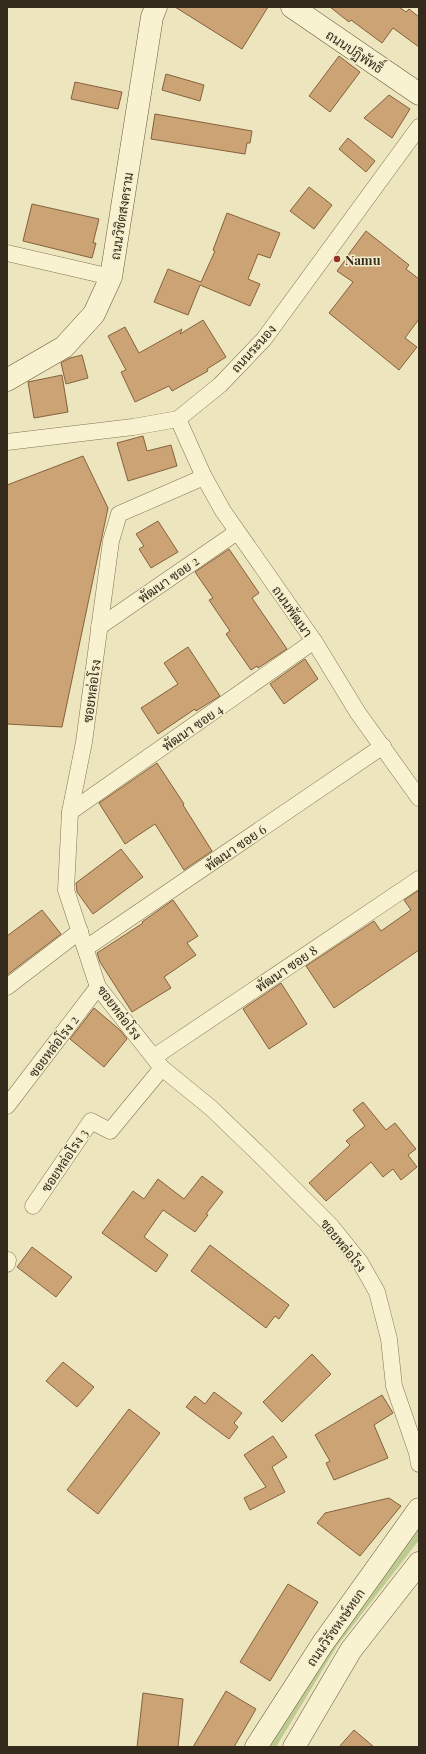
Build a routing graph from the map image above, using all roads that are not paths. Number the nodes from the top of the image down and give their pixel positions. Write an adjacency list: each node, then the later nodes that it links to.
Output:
1 (156, 7): 6 (street, ถนนวิชิตสงคราม)
2 (292, 7): 3 (street, ถนนปฏิพัทธิ์)
3 (419, 94)
4 (419, 127): 8 (street, ถนนระนอง)
5 (7, 253): 6 (street)
6 (111, 278): 7 (street, ถนนวิชิตสงคราม)
7 (7, 380)
8 (178, 419): 9 (street, ถนนระนอง); 10 (street, ถนนพัฒนา)
9 (7, 442)
10 (204, 477): 11 (street, ถนนพัฒนา); 12 (street, ซอยหล่อโรง)
11 (237, 532): 12 (street, พัฒนา ซอย 2); 13 (street, ถนนพัฒนา)
12 (99, 627): 16 (street, ซอยหล่อโรง)
13 (314, 641): 14 (street, ถนนพัฒนา); 16 (street, พัฒนา ซอย 4)
14 (383, 746): 15 (street, ถนนพัฒนา); 19 (street, พัฒนา ซอย 6)
15 (419, 798)
16 (70, 812): 18 (street, ซอยหล่อโรง)
17 (419, 879): 22 (street, พัฒนา ซอย 8)
18 (80, 932): 19 (street, ซอยหล่อโรง); 20 (street)
19 (86, 948): 21 (street, ซอยหล่อโรง)
20 (7, 987)
21 (98, 987): 22 (street, ซอยหล่อโรง); 23 (street, ซอยหล่อโรง 2)
22 (158, 1063): 24 (street, ซอยหล่อโรง 3); 27 (street, ซอยหล่อโรง)
23 (7, 1106)
24 (33, 1206)
25 (7, 1260): 26 (street)
26 (7, 1264)
27 (419, 1464)
28 (419, 1509): 30 (street, ถนนวิรัชหงษ์หยก)
29 (419, 1563): 31 (street, ถนนวิรัชหงษ์หยก)
30 (256, 1747)
31 (294, 1747)

